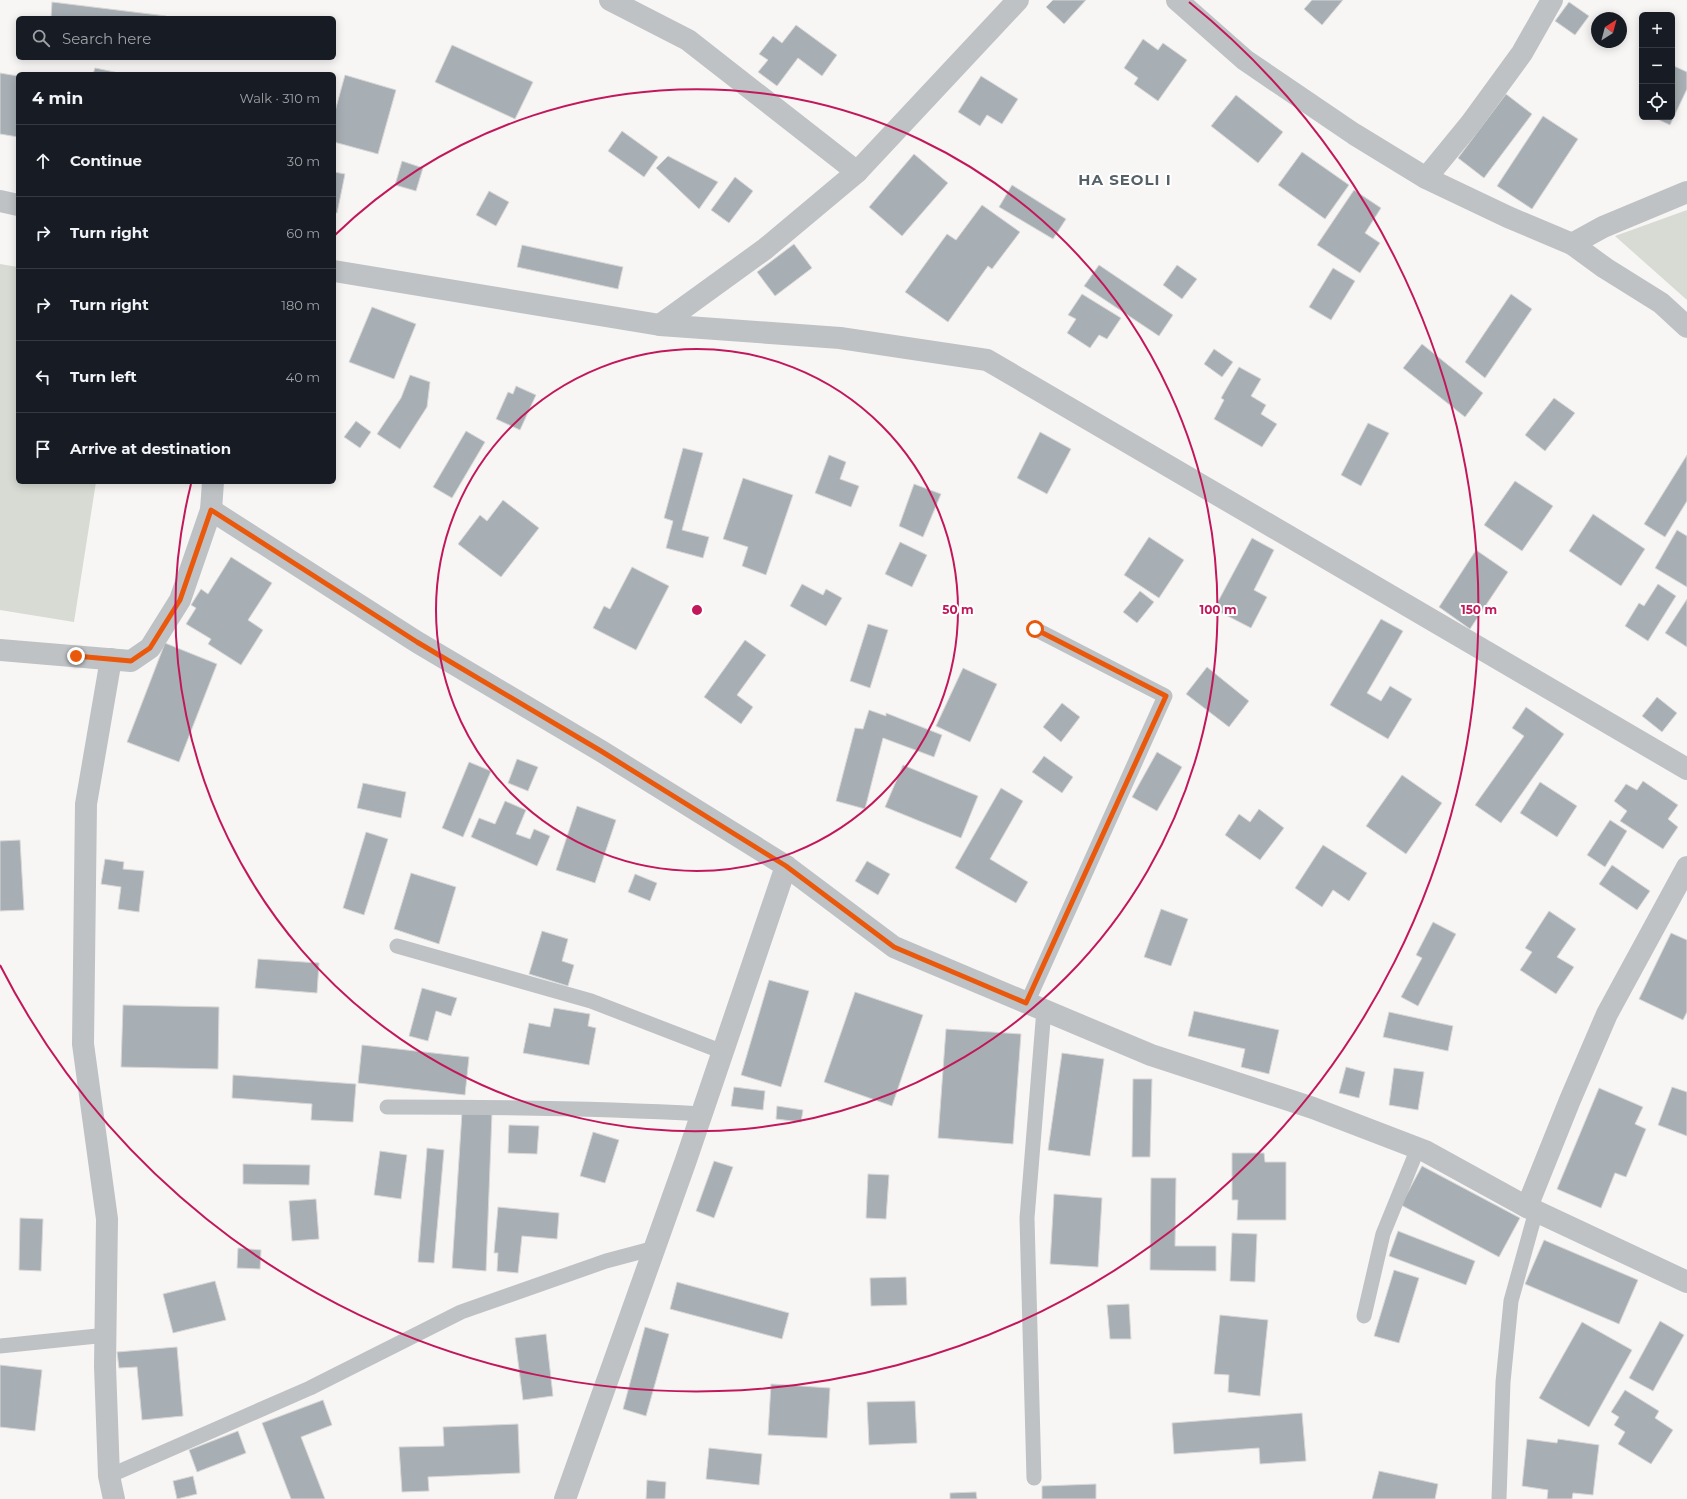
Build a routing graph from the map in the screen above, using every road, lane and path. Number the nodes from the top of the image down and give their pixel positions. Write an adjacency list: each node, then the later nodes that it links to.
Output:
1 (610, 0): 5 (street)
2 (1018, 0): 5 (street)
3 (1177, 0): 6 (street)
4 (1552, 0): 6 (street)
5 (857, 172): 12 (street)
6 (1426, 178): 10 (street)
7 (1687, 192): 10 (street)
8 (0, 201): 9 (street)
9 (16, 205)
10 (1572, 244): 13 (street)
11 (336, 271): 12 (street)
12 (660, 325): 19 (street)
13 (1687, 327)
14 (213, 484): 15 (street)
15 (211, 510): 18 (street); 20 (street)
16 (1035, 629): 23 (lane)
17 (0, 650): 18 (street)
18 (111, 659): 32 (street)
19 (1687, 769)
20 (786, 866): 23 (street); 24 (street)
21 (1687, 867): 28 (street)
22 (397, 946): 24 (lane)
23 (1035, 1006): 27 (street); 35 (lane)
24 (723, 1052): 26 (street)
25 (387, 1107): 26 (lane)
26 (702, 1114): 29 (street)
27 (1418, 1148): 28 (street); 31 (lane)
28 (1531, 1209): 30 (street); 38 (lane)
29 (655, 1248): 34 (lane); 37 (street)
30 (1687, 1282)
31 (1364, 1316)
32 (107, 1335): 33 (lane); 34 (street)
33 (0, 1346)
34 (109, 1476): 36 (street)
35 (1034, 1478)
36 (114, 1499)
37 (565, 1499)
38 (1499, 1499)

